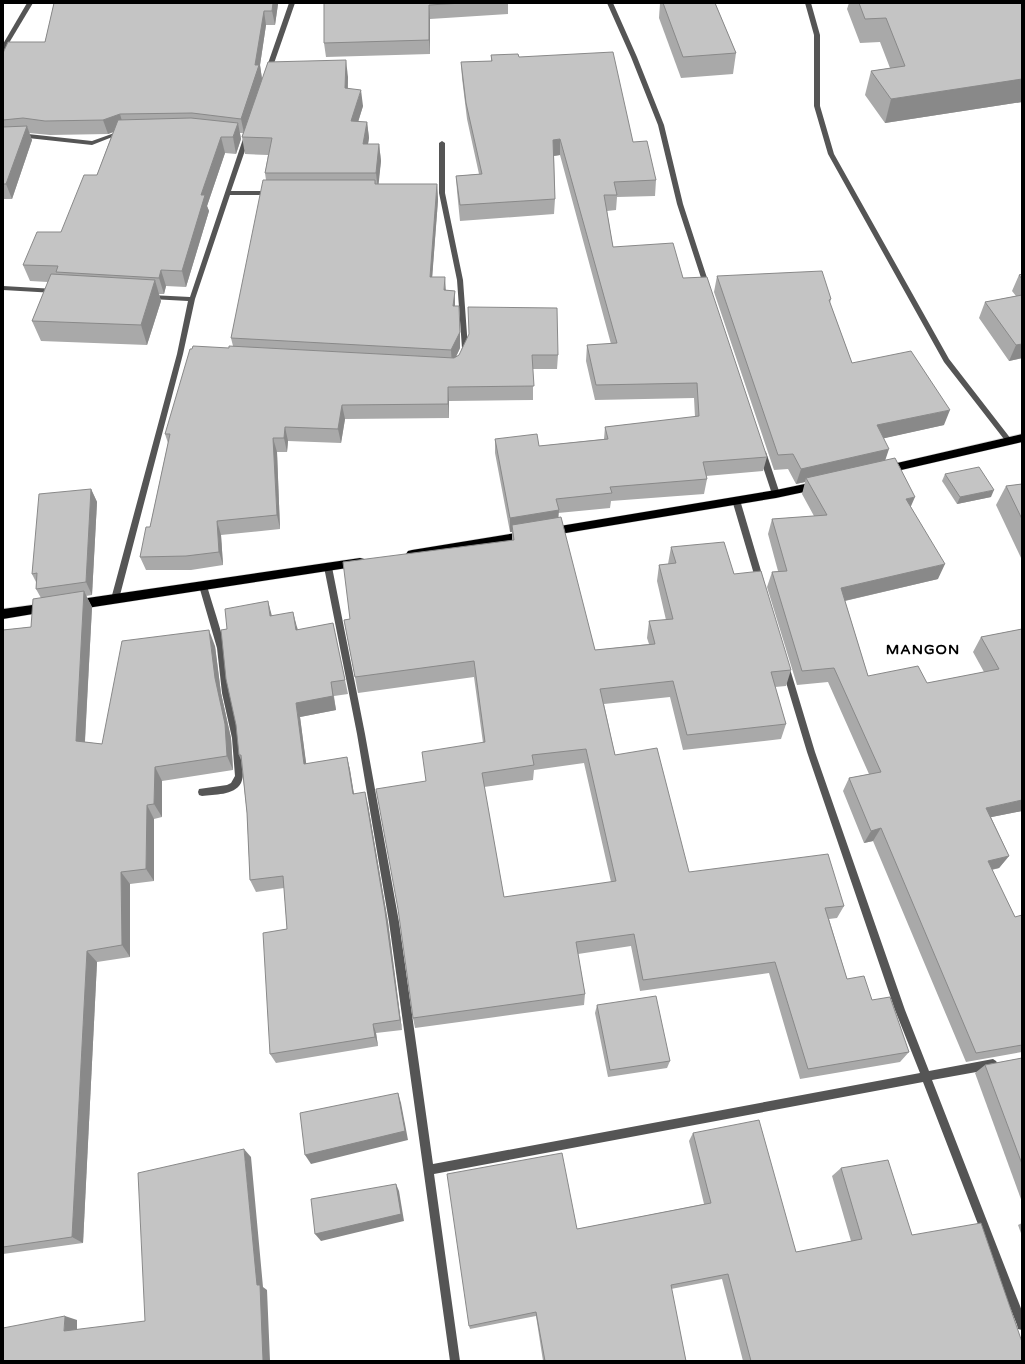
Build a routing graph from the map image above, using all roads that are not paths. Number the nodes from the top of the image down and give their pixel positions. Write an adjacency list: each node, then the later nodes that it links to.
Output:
1 (30, 3): 5 (street)
2 (292, 3): 6 (street)
3 (610, 3): 19 (street)
4 (808, 3): 26 (street)
5 (3, 48)
6 (267, 78)
7 (249, 129): 10 (street)
8 (132, 132): 11 (street)
9 (240, 136): 10 (street)
10 (247, 137): 13 (street)
11 (3, 138)
12 (442, 143): 16 (street)
13 (228, 193): 14 (street); 21 (street)
14 (276, 193)
15 (434, 193): 16 (street)
16 (442, 193): 24 (street)
17 (3, 288): 18 (street)
18 (66, 292)
19 (709, 293)
20 (145, 296): 21 (street)
21 (192, 299): 22 (street)
22 (180, 354): 23 (street); 37 (street)
23 (188, 355)
24 (462, 355)
25 (1022, 438): 26 (highway)
26 (1010, 441): 28 (highway)
27 (759, 442): 30 (street)
28 (870, 473)
29 (831, 482): 30 (highway)
30 (776, 494): 31 (highway)
31 (736, 500): 32 (highway); 36 (street)
32 (398, 556)
33 (367, 561): 34 (highway)
34 (328, 567): 35 (highway); 43 (street)
35 (203, 586): 37 (highway); 40 (street)
36 (763, 592)
37 (115, 599): 38 (highway)
38 (3, 614)
39 (783, 660): 42 (street)
40 (202, 792)
41 (1000, 1063): 42 (street)
42 (926, 1077): 43 (street); 44 (street)
43 (428, 1170): 45 (street)
44 (1022, 1325)
45 (455, 1361)

